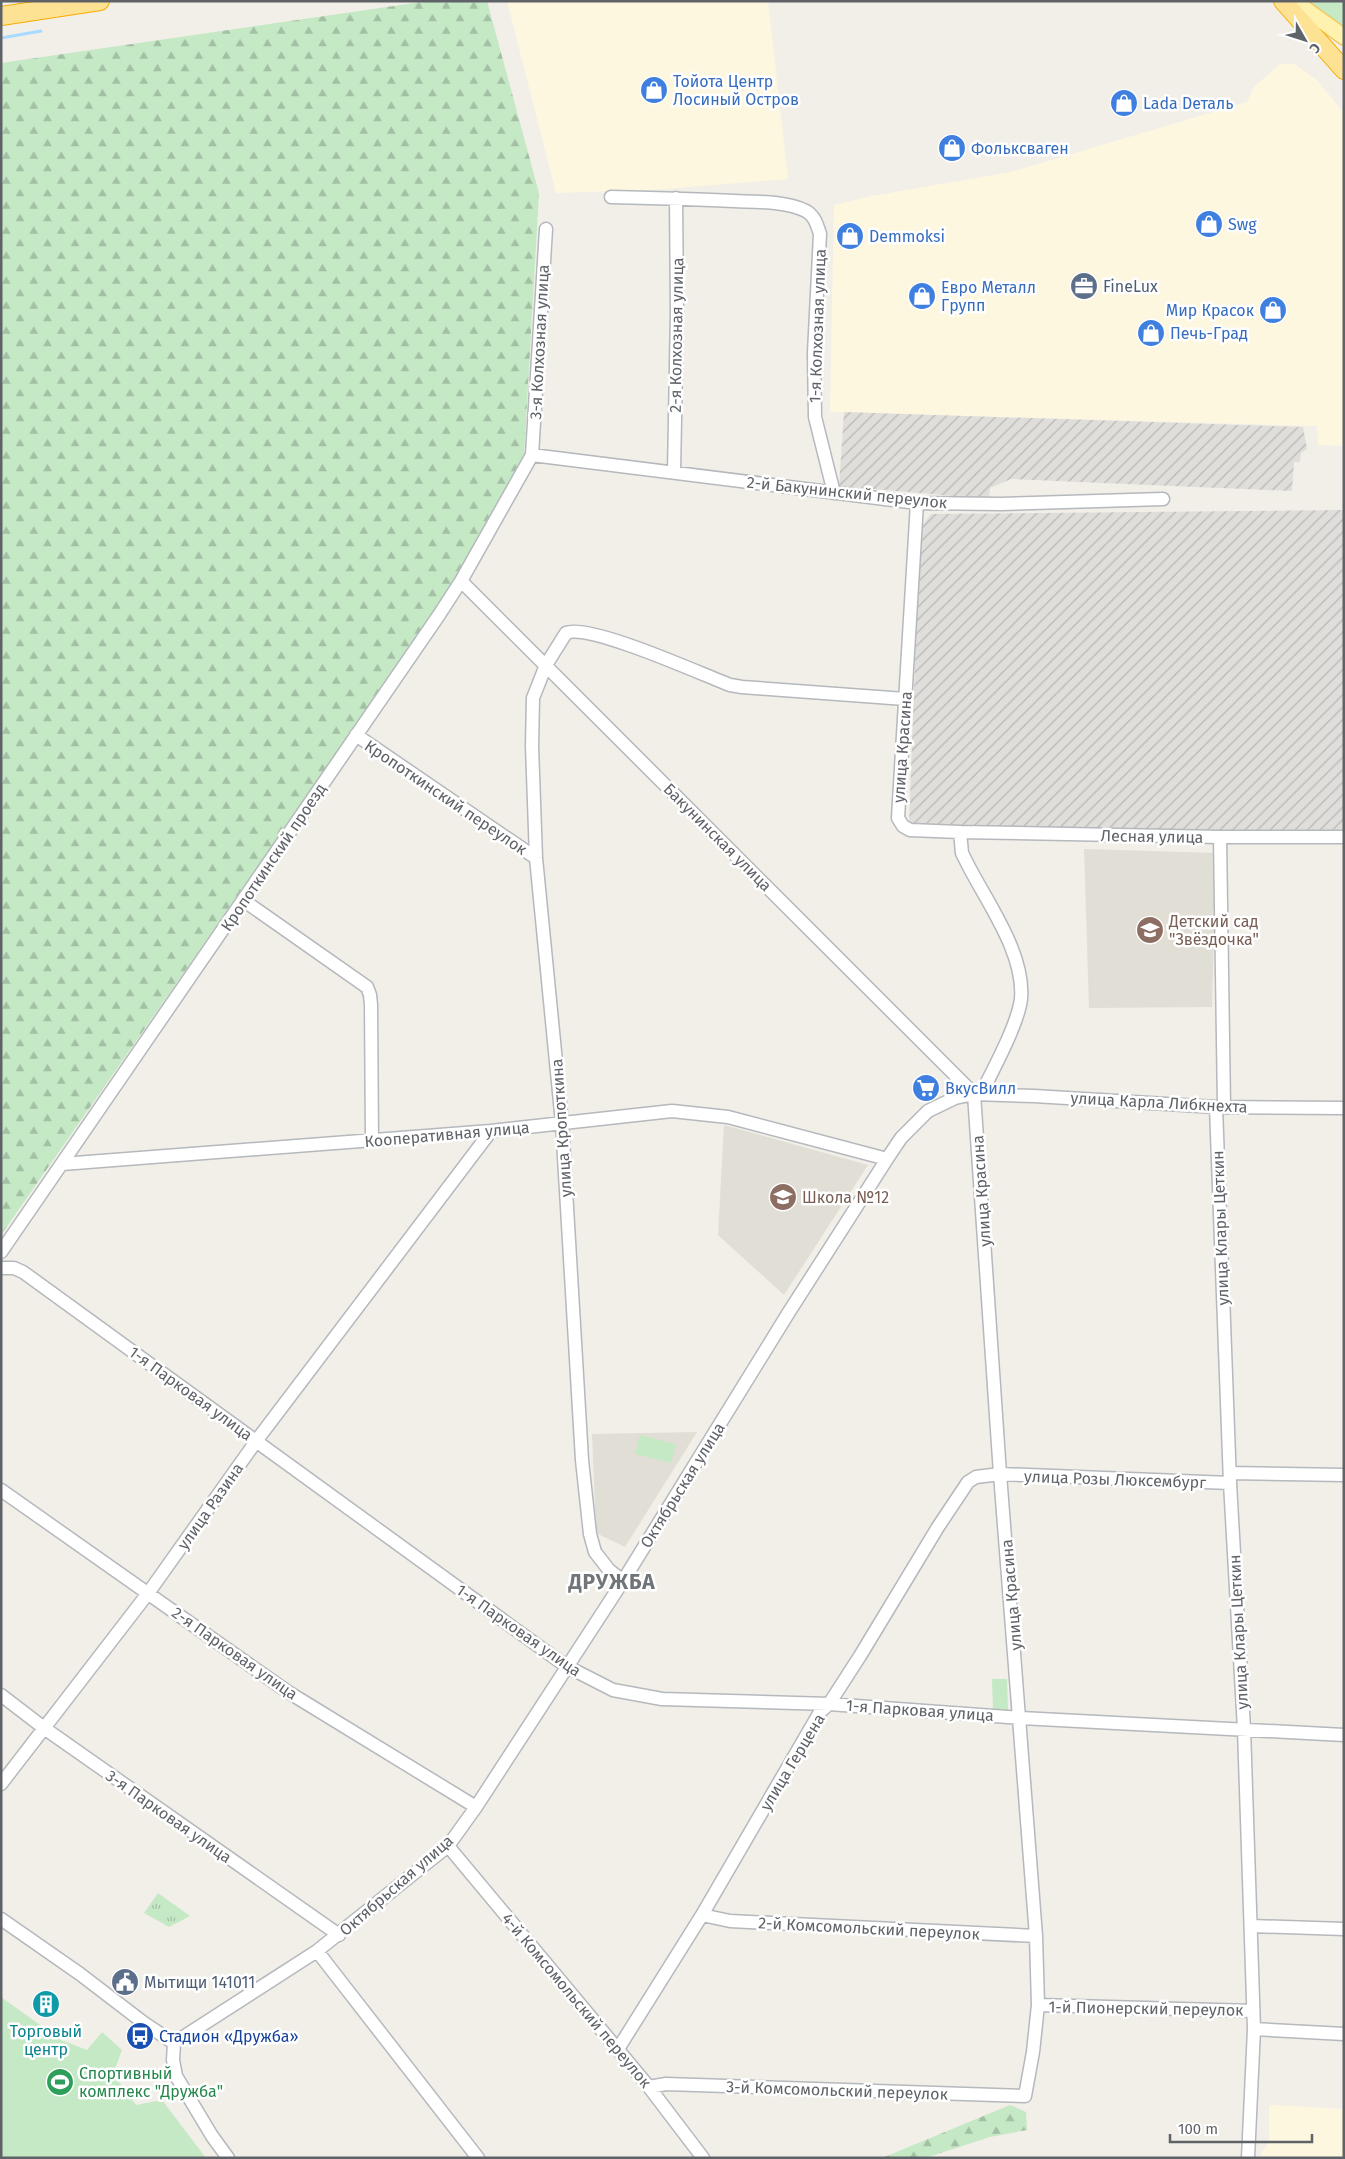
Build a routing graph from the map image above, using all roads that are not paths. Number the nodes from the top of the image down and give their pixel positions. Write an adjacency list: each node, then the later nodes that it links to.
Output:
1 (100, 1): 4 (highway)
2 (1283, 1): 6 (highway)
3 (1294, 1): 5 (main road)
4 (1, 16)
5 (1344, 37)
6 (1344, 70)
7 (611, 197): 8 (street)
8 (676, 198): 11 (street, 2-я Колхозная улица); 12 (street, 1-я Колхозная улица)
9 (546, 228): 10 (street, 3-я Колхозная улица)
10 (532, 454): 11 (street, 2-й Бакунинский переулок); 15 (street, Кропоткинский проезд)
11 (674, 472): 12 (street, 2-й Бакунинский переулок)
12 (834, 493): 14 (street, 2-й Бакунинский переулок)
13 (1163, 499): 14 (street, 2-й Бакунинский переулок)
14 (917, 503): 17 (street, улица Красина)
15 (461, 581): 16 (street, Бакунинская улица); 18 (street, Кропоткинский проезд)
16 (546, 665): 17 (street, улица Кропоткина); 22 (street, улица Кропоткина); 24 (street, Бакунинская улица)
17 (905, 699): 19 (street, улица Красина)
18 (356, 735): 22 (street, Кропоткинский переулок); 23 (street, Кропоткинский проезд)
19 (960, 832): 21 (street, Лесная улица); 24 (street, улица Красина)
20 (1344, 836): 21 (street, Лесная улица)
21 (1220, 837): 25 (street, улица Клары Цеткин)
22 (536, 858): 27 (street, улица Кропоткина)
23 (243, 900): 29 (street); 31 (street, Кропоткинский проезд)
24 (978, 1094): 25 (street, улица Карла Либкнехта); 30 (street, Октябрьская улица); 35 (street, улица Красина)
25 (1220, 1107): 26 (street, улица Карла Либкнехта); 37 (street, улица Клары Цеткин)
26 (1344, 1108)
27 (562, 1123): 28 (street, Кооперативная улица); 30 (street, Кооперативная улица); 39 (street, улица Кропоткина)
28 (491, 1131): 29 (street, Кооперативная улица); 34 (street, улица Разина)
29 (372, 1141): 31 (street, Кооперативная улица)
30 (887, 1159): 39 (street, Октябрьская улица)
31 (62, 1164): 32 (street, Кропоткинский проезд)
32 (1, 1252)
33 (1, 1268): 34 (street, 1-я Парковая улица)
34 (257, 1440): 40 (street, улица Разина); 41 (street, 1-я Парковая улица)
35 (1000, 1474): 37 (street, улица Розы Люксембург); 43 (street, улица Герцена); 44 (street, улица Красина)
36 (1344, 1475): 37 (street, улица Розы Люксембург)
37 (1230, 1478): 46 (street, улица Клары Цеткин)
38 (1, 1490): 40 (street, 2-я Парковая улица)
39 (623, 1581): 41 (street, Октябрьская улица)
40 (149, 1592): 45 (street, улица Разина); 49 (street, 2-я Парковая улица)
41 (566, 1666): 43 (street, 1-я Парковая улица); 49 (street, Октябрьская улица)
42 (1, 1695): 45 (street, 3-я Парковая улица)
43 (829, 1704): 44 (street, 1-я Парковая улица); 51 (street, улица Герцена)
44 (1021, 1718): 46 (street, 1-я Парковая улица); 56 (street, улица Красина)
45 (44, 1728): 48 (street, улица Разина); 55 (street, 3-я Парковая улица)
46 (1244, 1729): 47 (street, 1-я Парковая улица); 53 (street, улица Клары Цеткин)
47 (1344, 1735)
48 (1, 1784)
49 (476, 1807): 50 (street, Октябрьская улица)
50 (448, 1846): 55 (street, Октябрьская улица); 63 (street, 4-й Комсомольский переулок)
51 (702, 1915): 56 (street, 2-й Комсомольский переулок); 63 (street, улица Герцена)
52 (1, 1919): 62 (street)
53 (1251, 1926): 54 (street); 59 (street, улица Клары Цеткин)
54 (1344, 1929)
55 (339, 1935): 57 (street, Октябрьская улица)
56 (1036, 1936): 58 (street, улица Красина)
57 (317, 1952): 62 (street, Октябрьская улица); 67 (street)
58 (1038, 2005): 59 (street, 1-й Пионерский переулок); 65 (street, улица Красина)
59 (1253, 2011): 60 (street, улица Клары Цеткин)
60 (1254, 2029): 61 (street); 69 (street, улица Клары Цеткин)
61 (1344, 2034)
62 (174, 2043): 66 (street)
63 (618, 2049): 64 (street, 4-й Комсомольский переулок)
64 (649, 2087): 65 (street, 3-й Комсомольский переулок); 68 (street, 4-й Комсомольский переулок)
65 (1024, 2096)
66 (228, 2158)
67 (478, 2158)
68 (703, 2158)
69 (1248, 2158)

